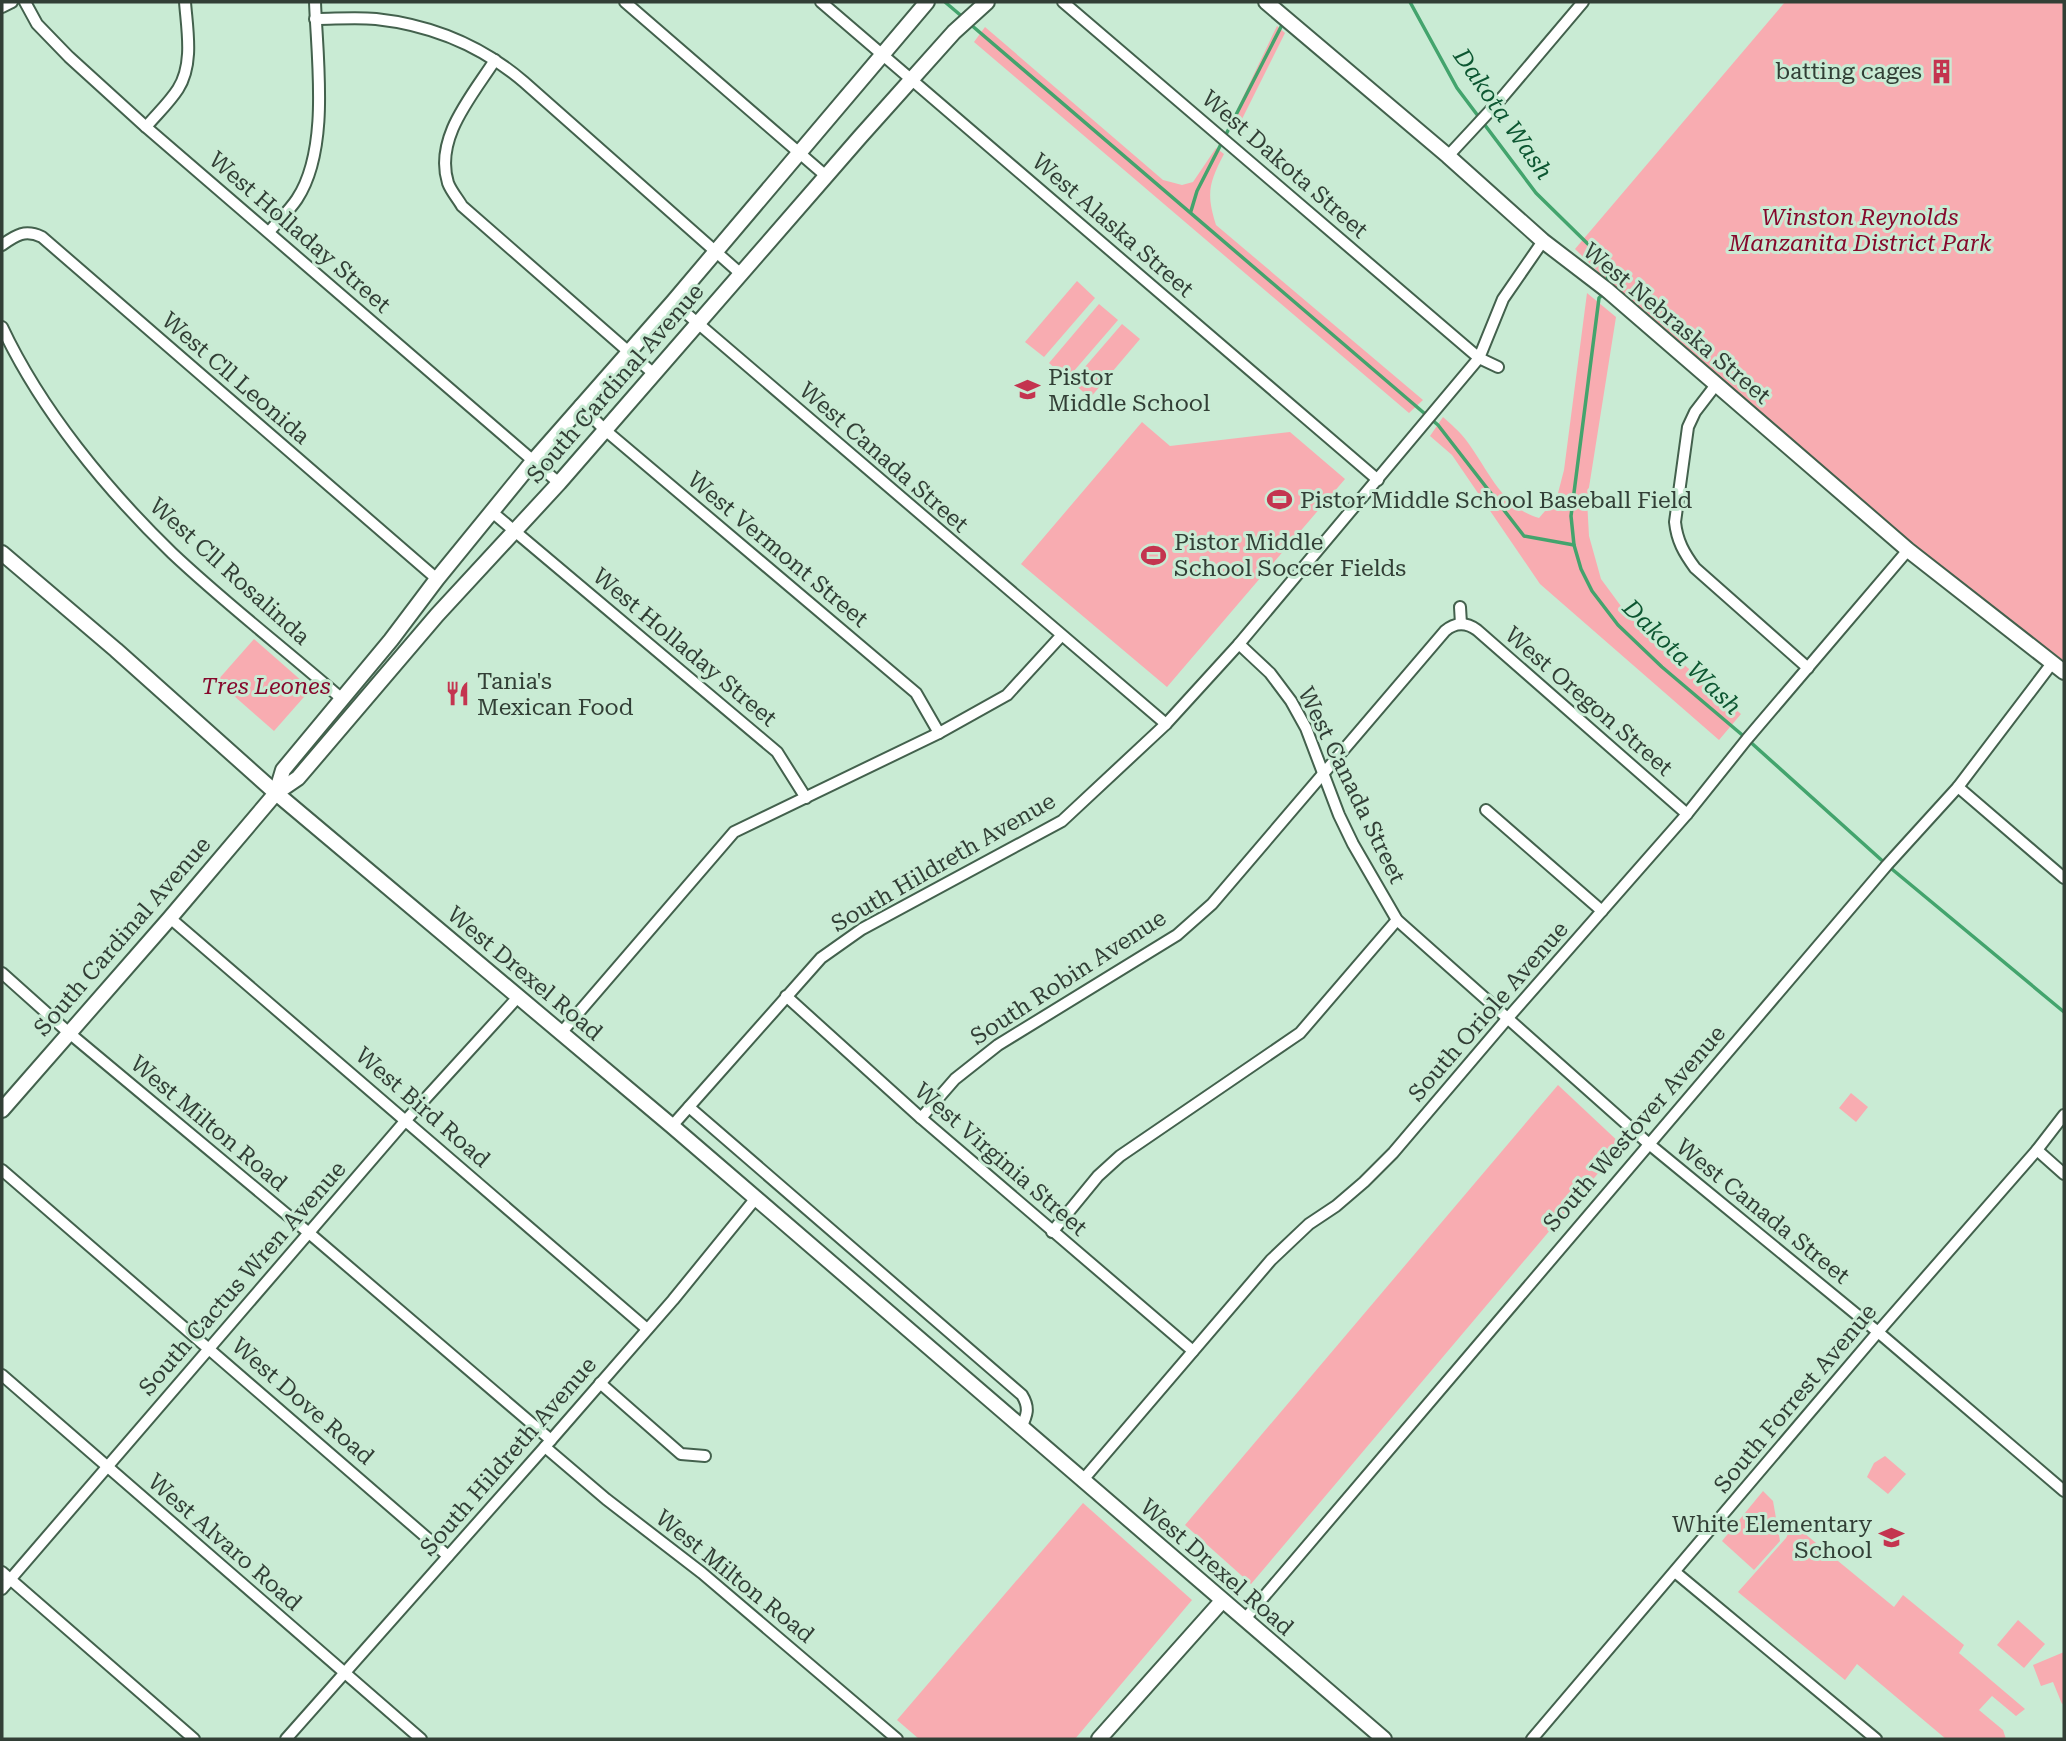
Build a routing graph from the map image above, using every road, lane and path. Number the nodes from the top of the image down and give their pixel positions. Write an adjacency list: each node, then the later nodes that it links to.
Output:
1 (12, 2): 12 (street)
2 (25, 2): 17 (street, West Holladay Street)
3 (185, 2): 17 (street)
4 (315, 2): 13 (street)
5 (625, 2): 18 (street)
6 (821, 2): 14 (street, West Alaska Street)
7 (927, 2): 14 (street, South Cardinal Avenue)
8 (987, 2): 16 (street, South Cardinal Avenue)
9 (1063, 2): 30 (street, West Dakota Street)
10 (1266, 2): 19 (street, West Nebraska Street)
11 (1583, 2): 19 (street)
12 (2, 7)
13 (316, 19): 15 (street); 21 (street)
14 (881, 55): 16 (street, West Alaska Street); 18 (street, South Cardinal Avenue)
15 (495, 60): 24 (street); 29 (street)
16 (911, 80): 20 (street, South Cardinal Avenue); 37 (street, West Alaska Street)
17 (146, 127): 21 (street, West Holladay Street)
18 (798, 152): 20 (street); 24 (street, South Cardinal Avenue)
19 (1448, 156): 22 (street, West Nebraska Street)
20 (826, 176): 25 (street, South Cardinal Avenue)
21 (269, 232): 36 (street, West Holladay Street)
22 (1543, 241): 30 (street, South Hildreth Avenue); 33 (street, West Nebraska Street)
23 (2, 245): 43 (street, West Cll Leonida)
24 (714, 250): 25 (street); 26 (street, South Cardinal Avenue)
25 (741, 274): 27 (street, South Cardinal Avenue)
26 (673, 302): 27 (street, West Canada Street); 29 (street, South Cardinal Avenue)
27 (698, 324): 32 (street, South Cardinal Avenue); 46 (street, West Canada Street)
28 (2, 327): 51 (street, West Cll Rosalinda)
29 (627, 352): 32 (street); 34 (street, South Cardinal Avenue)
30 (1479, 358): 31 (street, West Dakota Street); 37 (street, South Hildreth Avenue)
31 (1498, 367)
32 (654, 374): 35 (street, South Cardinal Avenue)
33 (1716, 386): 41 (street, West Nebraska Street); 49 (street)
34 (580, 405): 35 (street, West Vermont Street); 36 (street, South Cardinal Avenue)
35 (606, 430): 38 (street, South Cardinal Avenue); 53 (street, West Vermont Street)
36 (534, 460): 38 (street, West Holladay Street); 39 (street, South Cardinal Avenue)
37 (1378, 480): 47 (street, South Hildreth Avenue)
38 (559, 483): 40 (street, South Cardinal Avenue)
39 (492, 512): 40 (street, West Holladay Street); 43 (street, South Cardinal Avenue)
40 (514, 530): 56 (street, South Cardinal Avenue); 57 (street, West Holladay Street)
41 (1908, 550): 48 (street, West Nebraska Street); 49 (street, South Oriole Avenue)
42 (2, 553): 56 (street, West Drexel Road)
43 (437, 579): 51 (street, South Cardinal Avenue)
44 (1461, 607): 45 (street)
45 (1461, 624): 54 (street, South Robin Avenue); 59 (street, West Oregon Street)
46 (1061, 636): 52 (street, West Canada Street); 53 (street)
47 (1239, 644): 52 (street, South Hildreth Avenue); 54 (street, West Canada Street)
48 (2053, 662): 50 (street, West Nebraska Street); 55 (street, South Westover Avenue)
49 (1808, 668): 59 (street, South Oriole Avenue)
50 (2064, 672)
51 (342, 699): 56 (street, South Cardinal Avenue)
52 (1166, 724): 65 (street, South Hildreth Avenue)
53 (939, 733): 57 (street)
54 (1323, 772): 63 (street, West Canada Street); 73 (street, South Robin Avenue)
55 (1958, 787): 60 (street); 76 (street, South Westover Avenue)
56 (276, 793): 62 (street, South Cardinal Avenue); 66 (street, West Drexel Road)
57 (806, 798): 69 (street)
58 (1486, 810): 61 (street)
59 (1687, 814): 61 (street, South Oriole Avenue)
60 (2064, 878)
61 (1602, 911): 67 (street, South Oriole Avenue)
62 (170, 918): 68 (street, South Cardinal Avenue); 74 (street, West Bird Road)
63 (1397, 919): 67 (street, West Canada Street); 81 (street)
64 (2, 973): 68 (street, West Milton Road)
65 (786, 996): 70 (street, South Hildreth Avenue); 73 (street, West Virginia Street)
66 (518, 997): 69 (street, West Drexel Road); 74 (street, South Cactus Wren Avenue)
67 (1507, 1019): 76 (street, West Canada Street); 86 (street, South Oriole Avenue)
68 (68, 1032): 71 (street, South Cardinal Avenue); 82 (street, West Milton Road)
69 (561, 1033): 75 (street, West Drexel Road)
70 (689, 1107): 75 (street, South Hildreth Avenue); 89 (street)
71 (2, 1110)
72 (2064, 1115): 77 (street, South Forrest Avenue)
73 (921, 1118): 81 (street, West Virginia Street)
74 (407, 1120): 82 (street, South Cactus Wren Avenue); 83 (street, West Bird Road)
75 (672, 1126): 80 (street, West Drexel Road)
76 (1649, 1144): 84 (street, West Canada Street); 100 (street, South Westover Avenue)
77 (2037, 1150): 79 (street); 84 (street, South Forrest Avenue)
78 (2, 1170): 85 (street, West Dove Road)
79 (2064, 1174)
80 (756, 1198): 83 (street, South Hildreth Avenue); 89 (street, West Drexel Road)
81 (1052, 1232): 86 (street, West Virginia Street)
82 (309, 1233): 85 (street, South Cactus Wren Avenue); 90 (street, West Milton Road)
83 (647, 1329): 88 (street, South Hildreth Avenue)
84 (1878, 1332): 94 (street, West Canada Street); 96 (street, South Forrest Avenue)
85 (210, 1348): 92 (street, South Cactus Wren Avenue); 95 (street, West Dove Road)
86 (1193, 1351): 93 (street, South Oriole Avenue)
87 (2, 1375): 92 (street, West Alvaro Road)
88 (600, 1383): 90 (street, South Hildreth Avenue); 91 (street)
89 (1021, 1428): 93 (street, West Drexel Road)
90 (548, 1444): 95 (street, South Hildreth Avenue); 105 (street, West Milton Road)
91 (705, 1456)
92 (107, 1467): 97 (street, South Cactus Wren Avenue); 101 (street, West Alvaro Road)
93 (1082, 1481): 99 (street, West Drexel Road)
94 (2064, 1491)
95 (447, 1556): 101 (street, South Hildreth Avenue)
96 (1675, 1572): 108 (street, South Forrest Avenue); 109 (street)
97 (6, 1576): 98 (street, South Cactus Wren Avenue); 102 (street)
98 (2, 1589)
99 (1222, 1601): 100 (street, West Drexel Road); 106 (street)
100 (1244, 1620): 107 (street, West Drexel Road)
101 (345, 1674): 103 (street, South Hildreth Avenue); 104 (street, West Alvaro Road)
102 (194, 1739)
103 (286, 1739)
104 (421, 1739)
105 (897, 1739)
106 (1099, 1739)
107 (1384, 1739)
108 (1532, 1739)
109 (1876, 1739)

